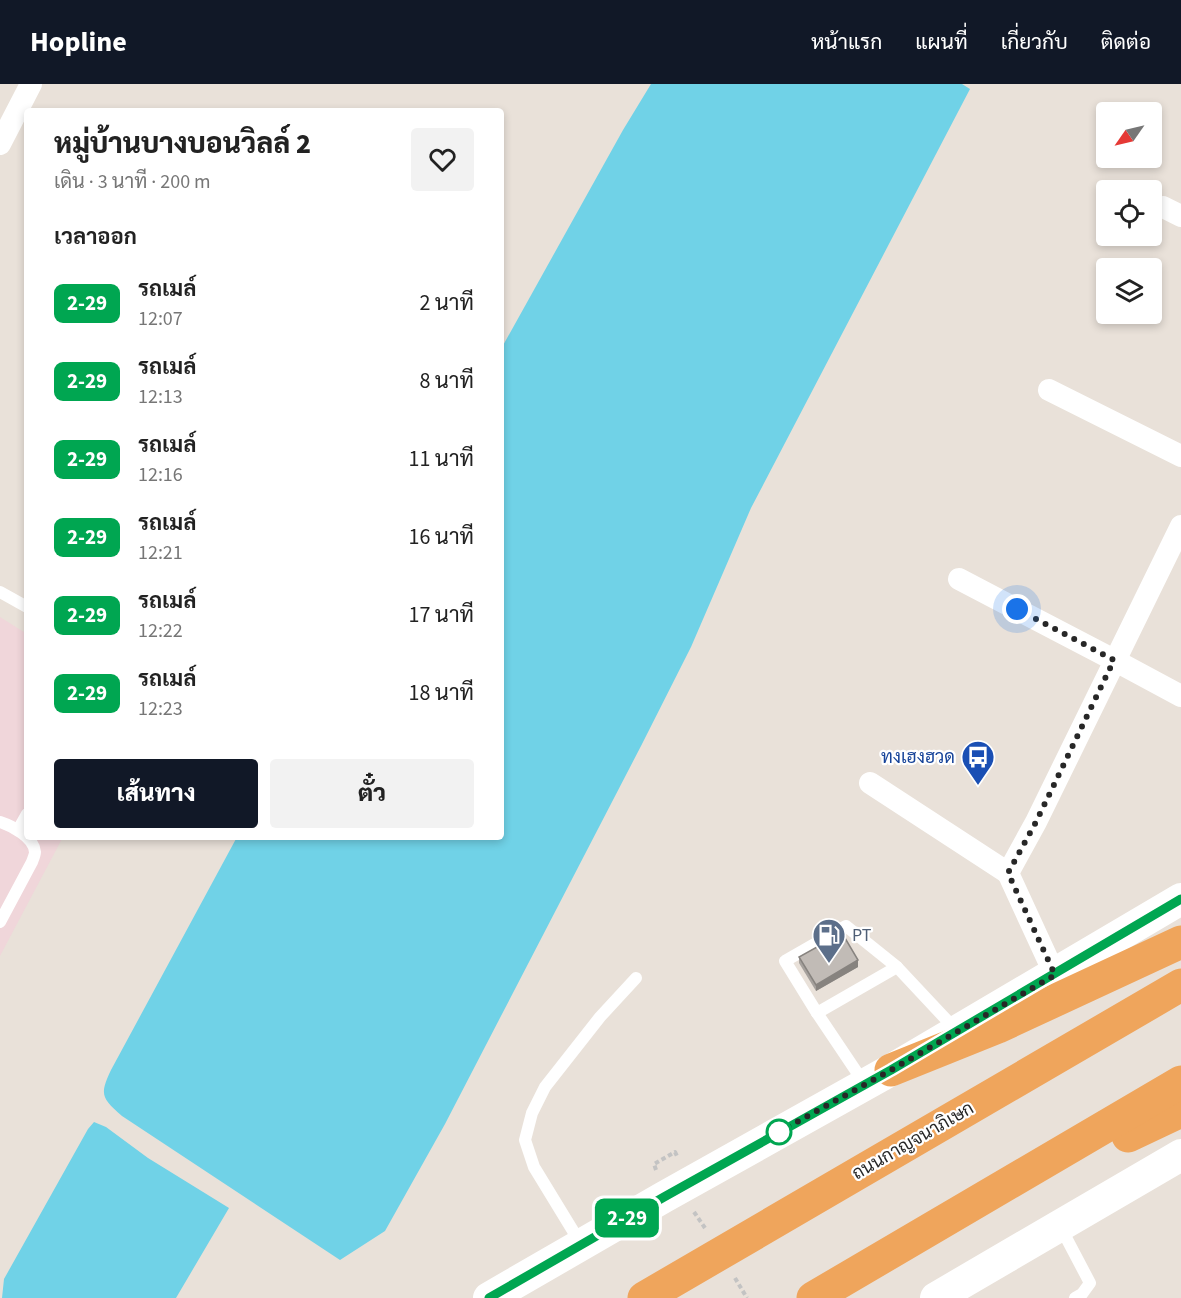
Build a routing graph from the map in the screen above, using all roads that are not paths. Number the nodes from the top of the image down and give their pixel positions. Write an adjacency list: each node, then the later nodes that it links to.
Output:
1 (31, 84): 2 (street)
2 (0, 144)
3 (1049, 390): 4 (street)
4 (1181, 456)
5 (1181, 526): 9 (street)
6 (959, 579): 9 (street)
7 (0, 592): 8 (lane)
8 (24, 605)
9 (1114, 660): 10 (street); 17 (street)
10 (1181, 696)
11 (870, 783): 17 (street)
12 (24, 819): 14 (lane)
13 (0, 822): 14 (lane)
14 (18, 830): 15 (lane)
15 (24, 835)
16 (28, 840): 19 (lane)
17 (1008, 873): 22 (street)
18 (1181, 899): 22 (main road)
19 (0, 922)
20 (1181, 942): 27 (highway)
21 (897, 967): 25 (lane); 25 (lane); 26 (lane)
22 (1055, 975): 26 (main road)
23 (636, 978): 33 (lane)
24 (1181, 985): 35 (highway, ถนนกาญจนาภิเษก)
25 (817, 1013): 27 (lane)
26 (957, 1031): 27 (main road)
27 (878, 1077): 33 (main road)
28 (1181, 1082): 32 (highway)
29 (1181, 1111): 32 (highway)
30 (1181, 1155): 31 (main road)
31 (1060, 1226): 37 (main road); 38 (lane)
32 (930, 1231): 36 (highway)
33 (582, 1245): 34 (main road)
34 (489, 1298)
35 (644, 1298)
36 (813, 1298)
37 (936, 1298)
38 (1075, 1298)

